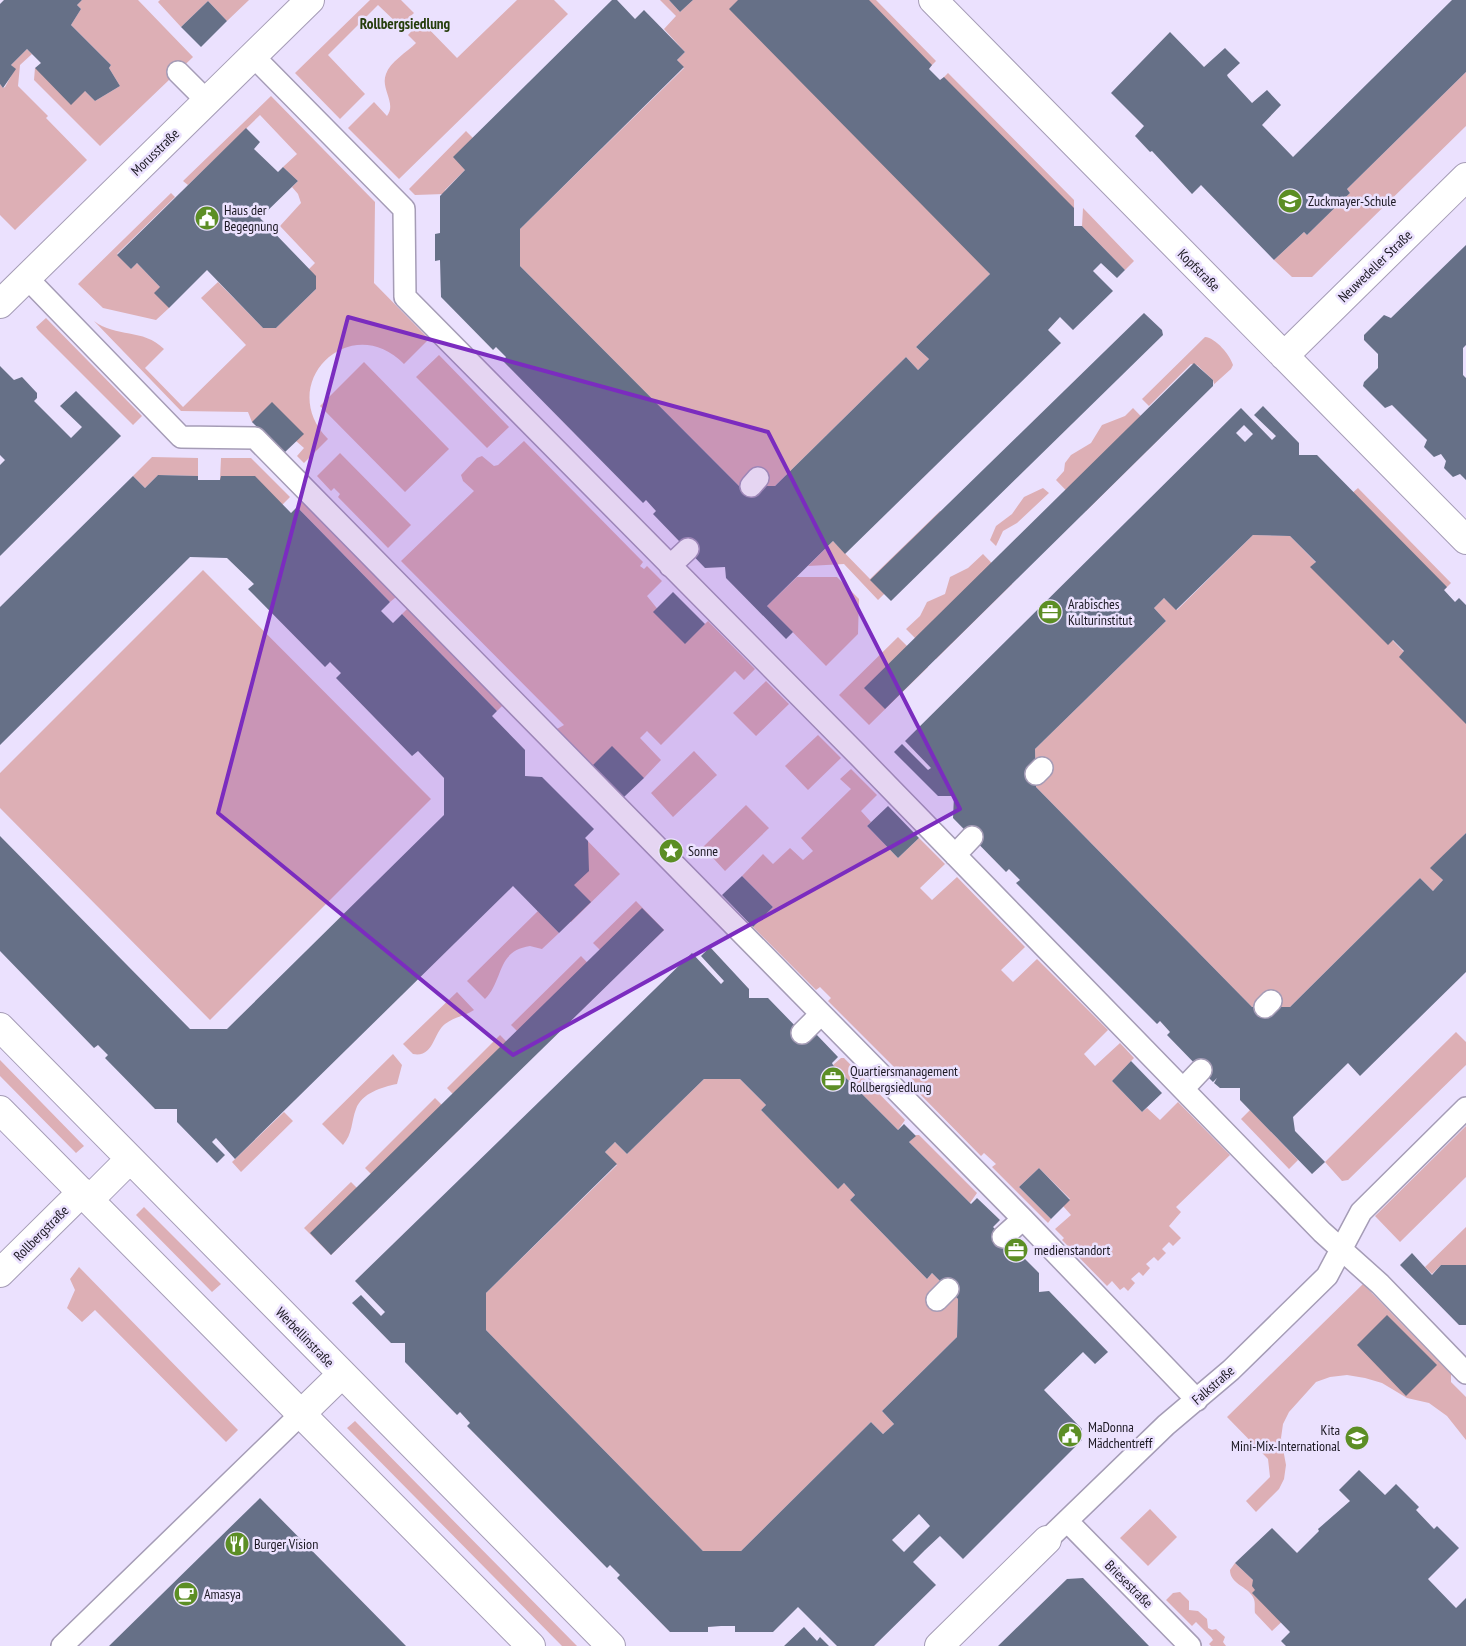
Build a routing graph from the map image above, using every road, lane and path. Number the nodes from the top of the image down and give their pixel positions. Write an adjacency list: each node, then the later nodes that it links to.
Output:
1 (310, 0): 3 (street, Morusstraße)
2 (933, 0): 9 (street, Kopfstraße)
3 (253, 56): 5 (street, Morusstraße); 12 (lane)
4 (178, 72): 5 (lane)
5 (207, 101): 7 (street, Morusstraße)
6 (1466, 176): 9 (street, Neuwedeller Straße)
7 (27, 278): 8 (street, Morusstraße); 15 (lane)
8 (0, 304)
9 (1284, 356): 10 (street, Kopfstraße)
10 (1466, 540)
11 (688, 549): 12 (lane)
12 (670, 566): 14 (lane)
13 (972, 837): 14 (lane)
14 (954, 855): 19 (lane)
15 (821, 1014): 17 (lane); 24 (lane)
16 (0, 1027): 22 (street, Werbellinstraße)
17 (802, 1033)
18 (1202, 1070): 19 (lane)
19 (1183, 1089): 26 (lane)
20 (1466, 1108): 26 (lane, Falkstraße)
21 (0, 1110): 23 (street)
22 (130, 1160): 23 (street, Rollbergstraße); 29 (street, Werbellinstraße)
23 (86, 1196): 27 (street, Rollbergstraße); 31 (street)
24 (1023, 1219): 25 (lane); 30 (lane)
25 (1003, 1237)
26 (1341, 1249): 28 (lane); 30 (lane, Falkstraße)
27 (0, 1273)
28 (1466, 1373)
29 (342, 1374): 31 (street); 36 (street, Werbellinstraße)
30 (1197, 1400): 32 (lane, Falkstraße)
31 (301, 1414): 34 (lane); 35 (street)
32 (1067, 1521): 33 (lane, Falkstraße); 38 (lane, Briesestraße)
33 (1047, 1540): 37 (street, Falkstraße)
34 (62, 1646)
35 (531, 1646)
36 (611, 1646)
37 (939, 1646)
38 (1190, 1646)

